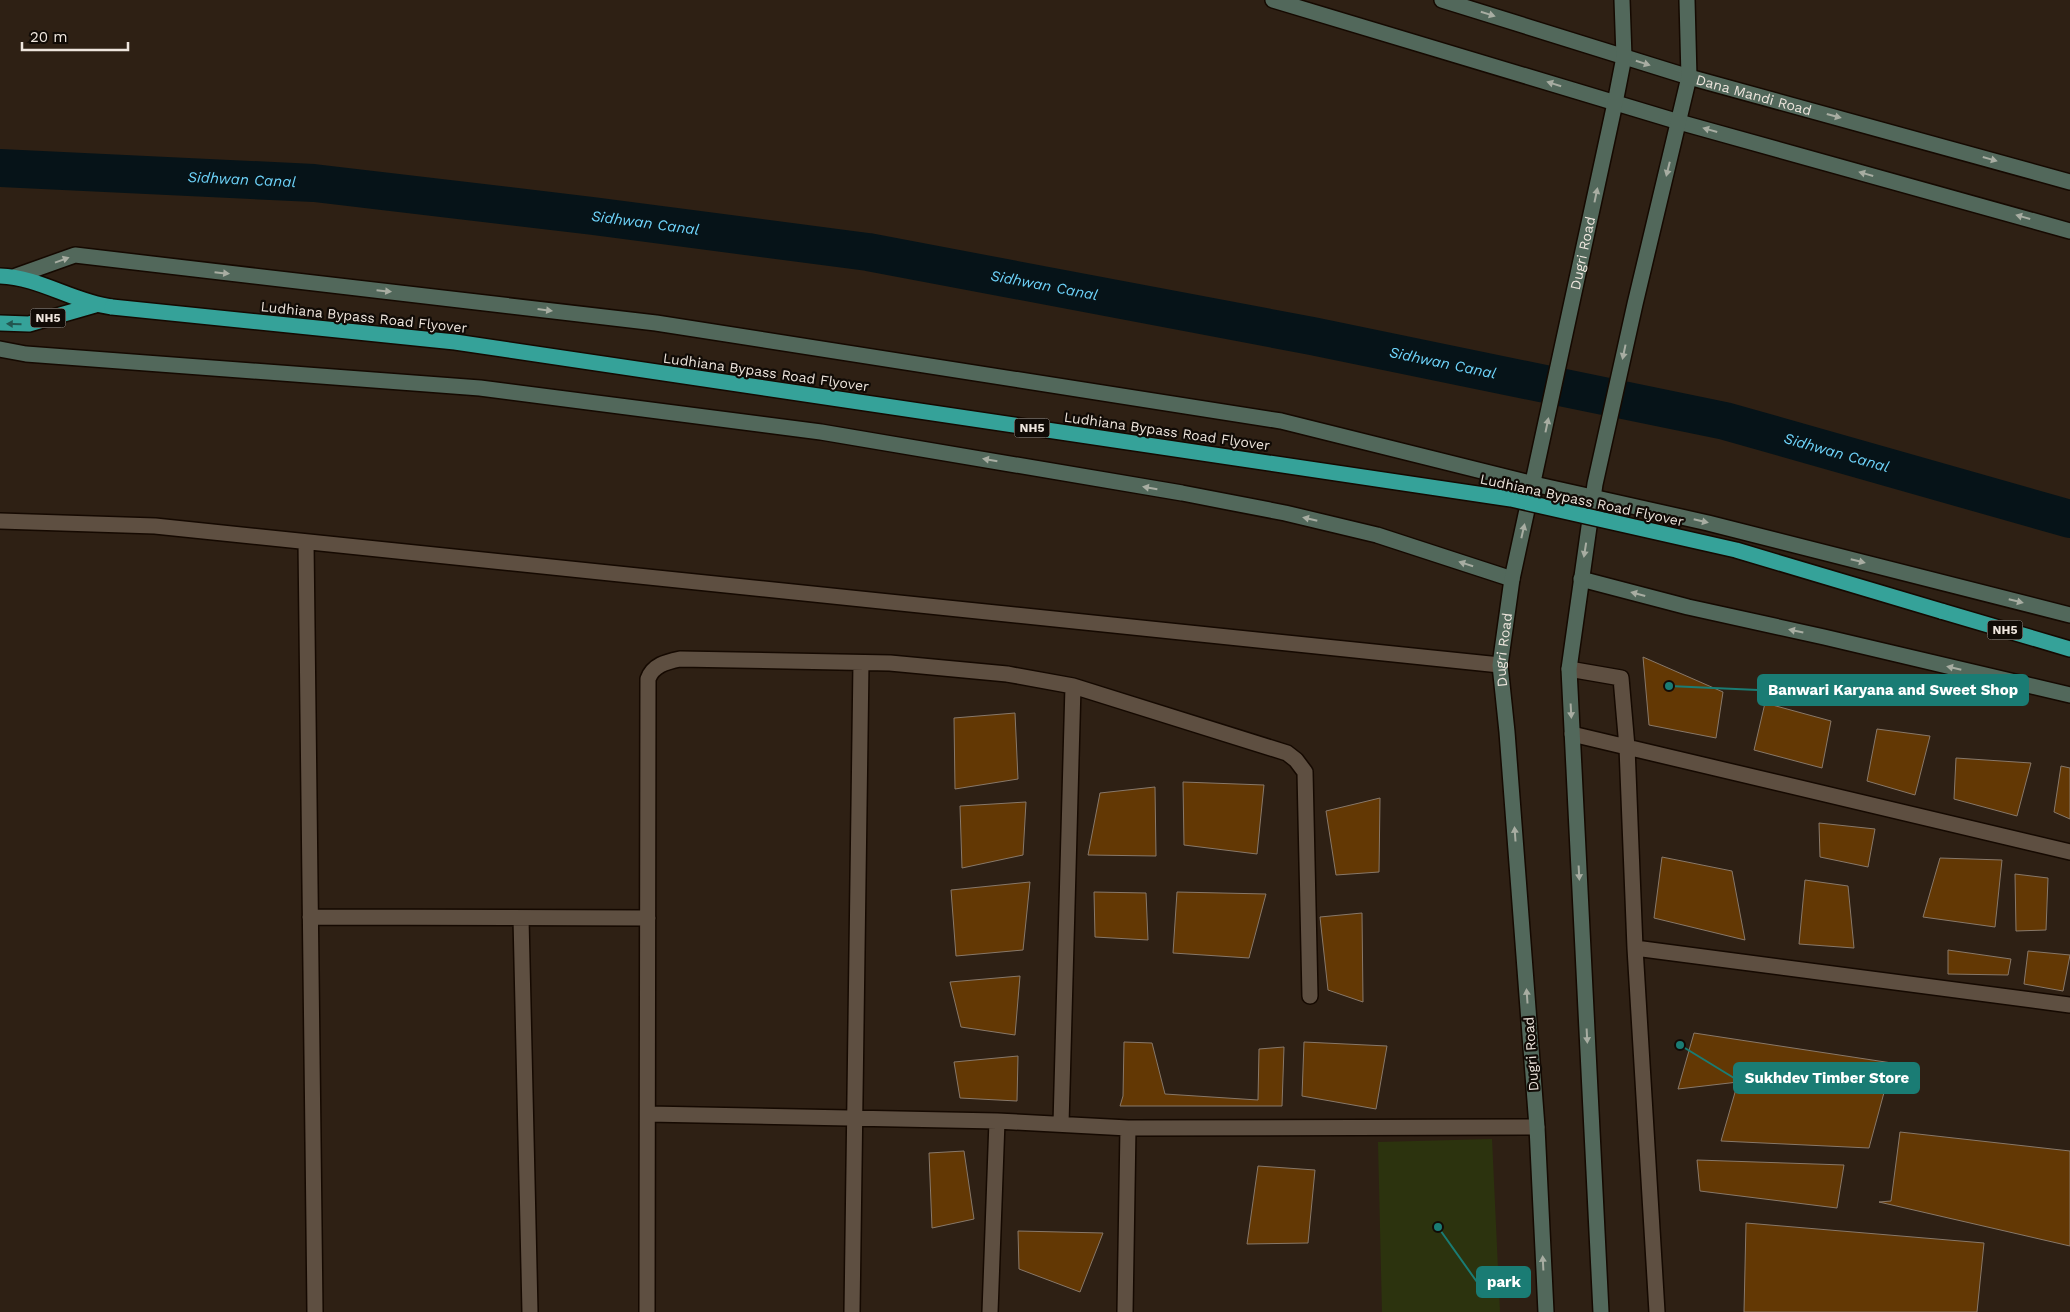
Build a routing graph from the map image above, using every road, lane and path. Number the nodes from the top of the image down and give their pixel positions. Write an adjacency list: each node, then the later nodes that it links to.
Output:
1 (1273, 0): 7 (street, one-way to 1)
2 (1442, 0): 5 (street, Dana Mandi Road, one-way to 5)
3 (1622, 0): 5 (street, Dugri Road)
4 (1688, 0): 6 (street)
5 (1624, 57): 6 (street, Dana Mandi Road, one-way to 6); 7 (street, Dugri Road)
6 (1688, 77): 8 (street); 9 (street, Dana Mandi Road, one-way to 9)
7 (1615, 103): 8 (street); 16 (street, Dugri Road, one-way to 7)
8 (1679, 122): 10 (street, one-way to 8); 17 (street, one-way to 17)
9 (2070, 182)
10 (2070, 231)
11 (0, 276): 12 (highway, NH5)
12 (16, 276): 13 (highway, Ludhiana Bypass Road Flyover / NH5); 16 (street, one-way to 16)
13 (94, 305): 14 (highway, Ludhiana Bypass Road Flyover / NH5, one-way to 14); 23 (highway, Ludhiana Bypass Road Flyover / NH5, bridge)
14 (0, 324)
15 (0, 349): 20 (street, one-way to 15)
16 (1535, 478): 17 (street); 20 (street, Dugri Road, one-way to 16)
17 (1594, 491): 21 (street, one-way to 21); 22 (street, one-way to 22)
18 (0, 521): 19 (street)
19 (306, 542): 25 (street); 32 (street)
20 (1512, 579): 25 (street, Dugri Road)
21 (1581, 579): 26 (street); 28 (street, one-way to 21)
22 (2070, 615)
23 (2070, 649)
24 (860, 663): 27 (street); 34 (street); 39 (street)
25 (1500, 665): 42 (street, Dugri Road, one-way to 25)
26 (1569, 669): 29 (street, one-way to 29); 30 (street)
27 (1073, 686): 36 (street); 41 (street)
28 (2070, 695)
29 (1572, 734): 30 (street); 51 (street, one-way to 51)
30 (1626, 747): 31 (street); 35 (street)
31 (2070, 852)
32 (310, 917): 33 (street); 44 (street)
33 (521, 918): 34 (street); 45 (street)
34 (648, 918): 38 (street)
35 (1635, 948): 37 (street); 52 (street)
36 (1310, 996)
37 (2070, 1005)
38 (648, 1114): 39 (street); 46 (street)
39 (854, 1118): 40 (street); 47 (street)
40 (997, 1121): 41 (street); 48 (street)
41 (1061, 1124): 43 (street)
42 (1537, 1127): 43 (street); 50 (street, Dugri Road, one-way to 42)
43 (1128, 1128): 49 (street)
44 (315, 1312)
45 (530, 1312)
46 (647, 1312)
47 (852, 1312)
48 (990, 1312)
49 (1125, 1312)
50 (1546, 1312)
51 (1601, 1312)
52 (1656, 1312)

